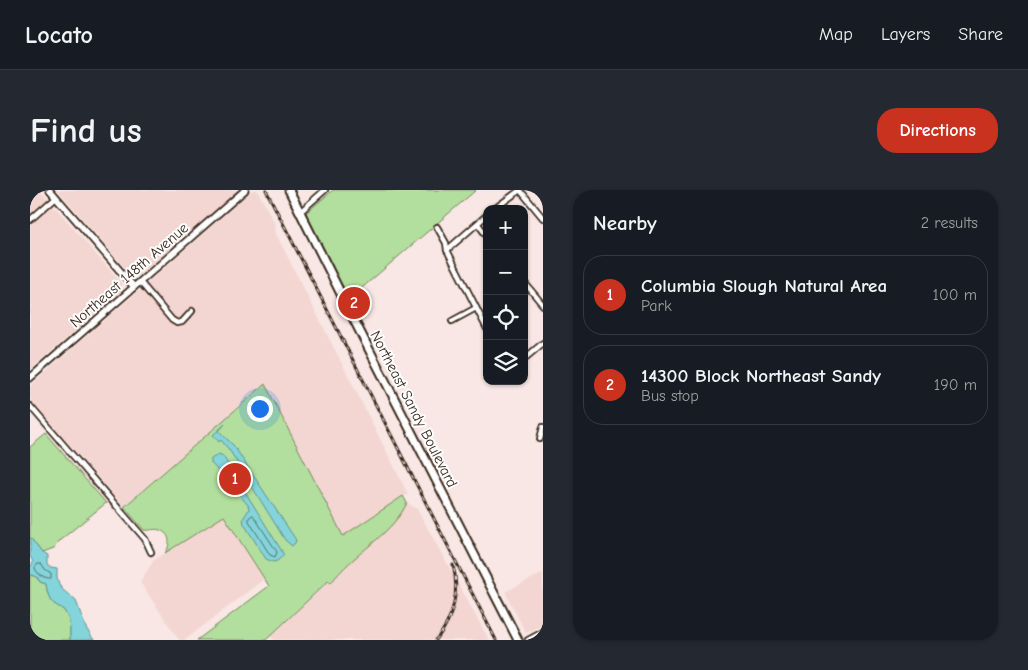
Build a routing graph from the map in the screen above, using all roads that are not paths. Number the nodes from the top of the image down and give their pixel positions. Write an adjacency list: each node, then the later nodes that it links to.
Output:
1 (50, 190): 6 (street)
2 (245, 190): 16 (street, Northeast 148th Avenue)
3 (289, 190): 8 (main road, Northeast Sandy Boulevard)
4 (325, 190): 8 (street)
5 (520, 190): 7 (street); 9 (street)
6 (56, 197): 11 (street); 17 (street)
7 (499, 205)
8 (300, 212): 32 (main road, Northeast Sandy Boulevard)
9 (543, 218)
10 (483, 219): 12 (street)
11 (30, 220)
12 (478, 224): 14 (street); 15 (street)
13 (437, 227): 15 (street)
14 (483, 231)
15 (447, 250): 20 (street)
16 (140, 282): 17 (street, Northeast 148th Avenue); 21 (street)
17 (134, 287): 26 (street, Northeast 148th Avenue)
18 (528, 287): 19 (street)
19 (543, 305)
20 (476, 308): 22 (street); 23 (street)
21 (192, 311)
22 (452, 321)
23 (483, 321)
24 (543, 343): 25 (street)
25 (528, 356)
26 (30, 378)
27 (30, 406): 30 (street)
28 (543, 427): 29 (street)
29 (540, 440)
30 (151, 552)
31 (543, 632): 33 (street)
32 (518, 640)
33 (528, 640)

